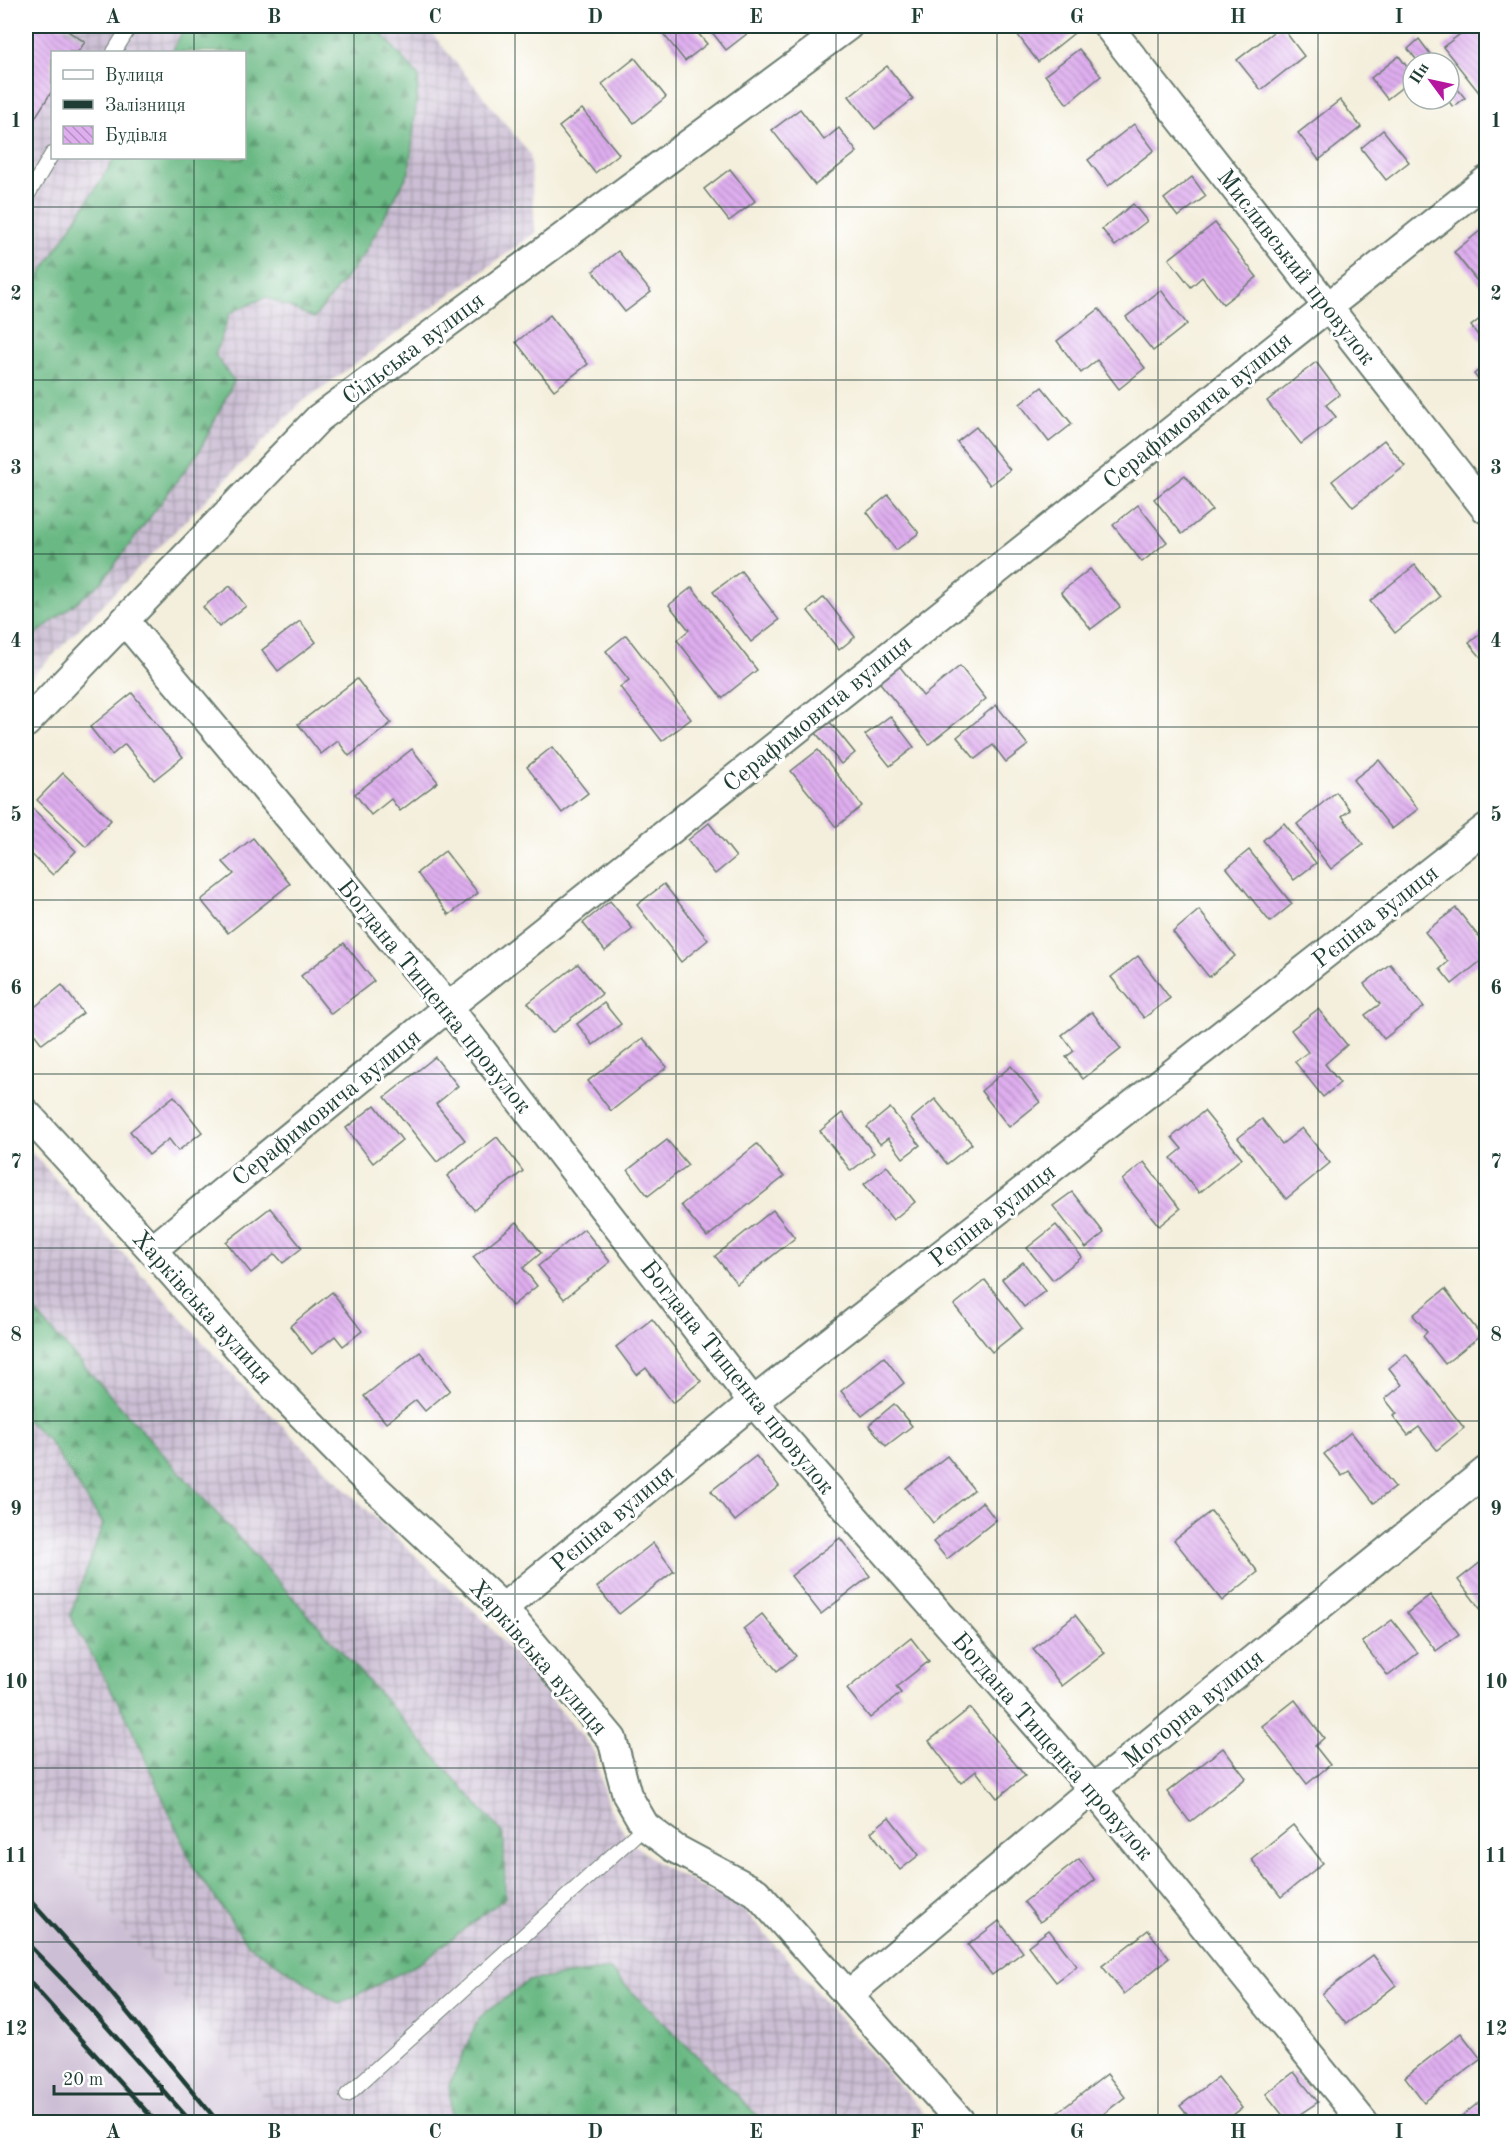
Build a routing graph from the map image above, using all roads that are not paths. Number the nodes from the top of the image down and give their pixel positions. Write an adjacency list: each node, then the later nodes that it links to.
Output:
1 (130, 26): 4 (lane)
2 (848, 26): 10 (street, Сільська вулиця)
3 (1108, 26): 8 (street, Мисливський провулок)
4 (115, 51)
5 (51, 156): 7 (lane)
6 (1486, 181): 8 (street, Серафимовича вулиця)
7 (26, 198)
8 (1328, 306): 9 (street, Мисливський провулок); 13 (street, Серафимовича вулиця)
9 (1486, 509)
10 (125, 621): 11 (street, Сільська вулиця); 13 (street, Богдана Тищенка провулок)
11 (26, 723)
12 (1486, 828): 16 (street, Рєпіна вулиця)
13 (448, 1007): 15 (street, Серафимовича вулиця); 16 (street, Богдана Тищенка провулок)
14 (26, 1113): 15 (street, Харківська вулиця)
15 (152, 1250): 18 (street, Харківська вулиця)
16 (753, 1402): 18 (street, Рєпіна вулиця); 19 (street, Богдана Тищенка провулок)
17 (1486, 1471): 19 (street, Моторна вулиця)
18 (503, 1608): 20 (street, Харківська вулиця)
19 (1093, 1789): 21 (street, Моторна вулиця); 24 (street, Богдана Тищенка провулок)
20 (645, 1826): 21 (street, Харківська вулиця); 22 (lane)
21 (848, 1995): 23 (street, Харківська вулиця)
22 (347, 2096)
23 (960, 2122)
24 (1363, 2122)

